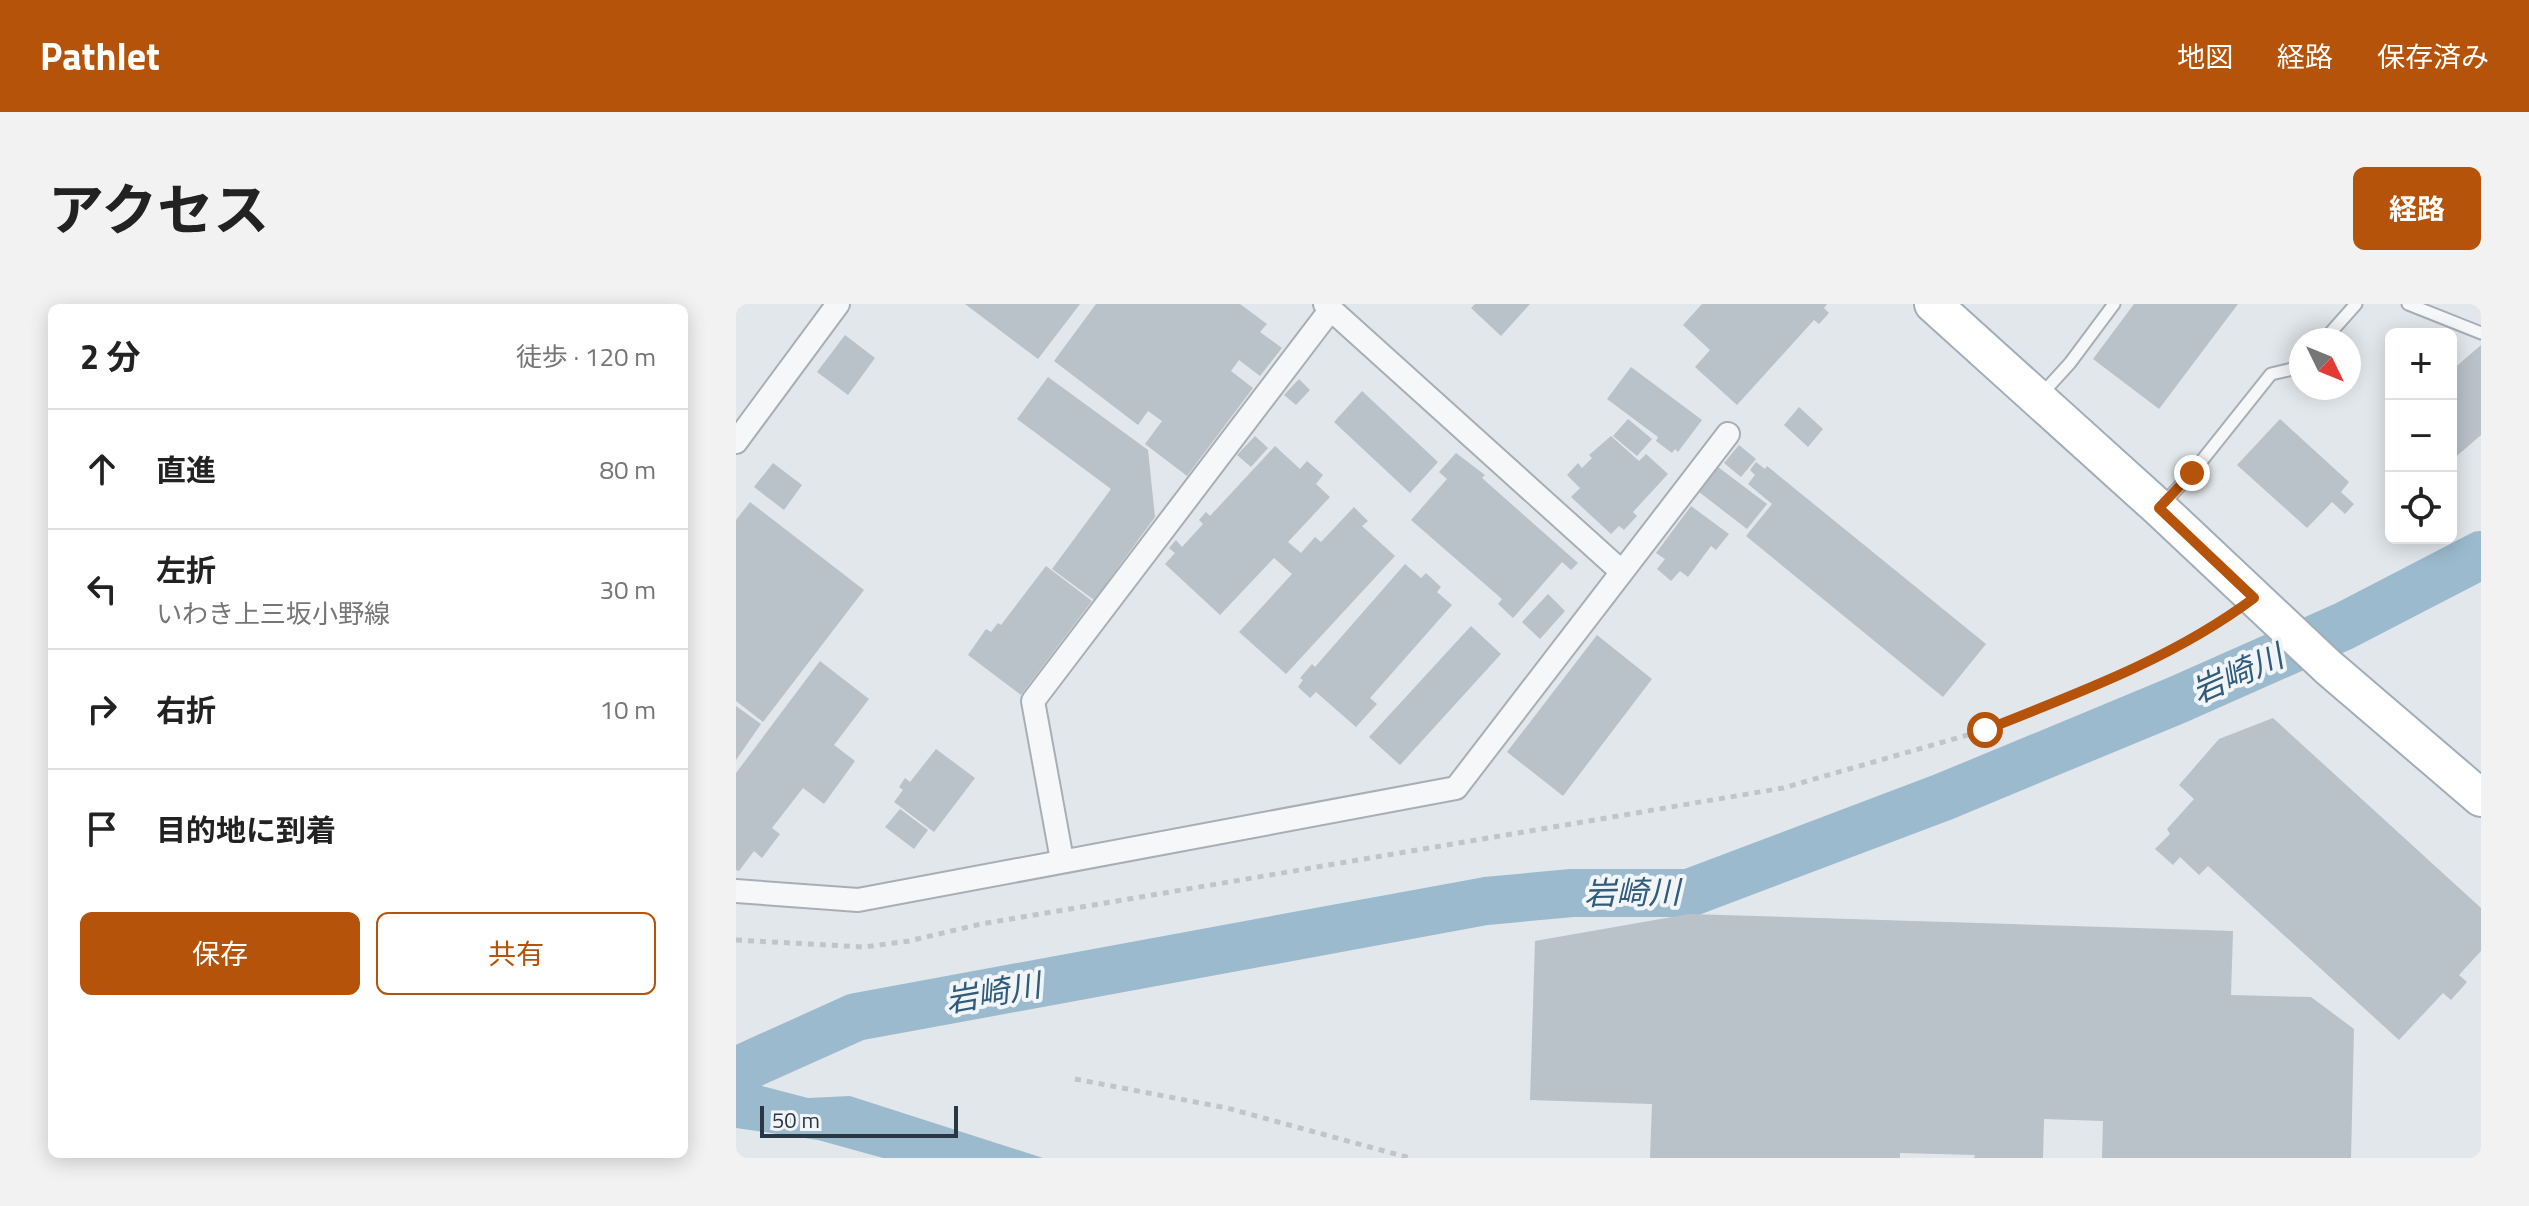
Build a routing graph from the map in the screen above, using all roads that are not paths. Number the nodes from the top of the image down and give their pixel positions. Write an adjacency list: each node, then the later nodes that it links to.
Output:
1 (838, 304): 12 (street)
2 (1933, 304): 10 (main road)
3 (2114, 304): 10 (lane)
4 (2356, 304): 7 (lane)
5 (2408, 304): 8 (lane)
6 (1328, 306): 14 (street); 16 (street)
7 (2335, 328)
8 (2481, 333)
9 (2289, 370): 13 (lane)
10 (2036, 399): 13 (main road)
11 (1728, 434): 14 (street)
12 (736, 442)
13 (2159, 508): 15 (main road)
14 (1622, 572): 16 (street)
15 (2481, 798)
16 (1062, 860): 17 (street)
17 (736, 891)

